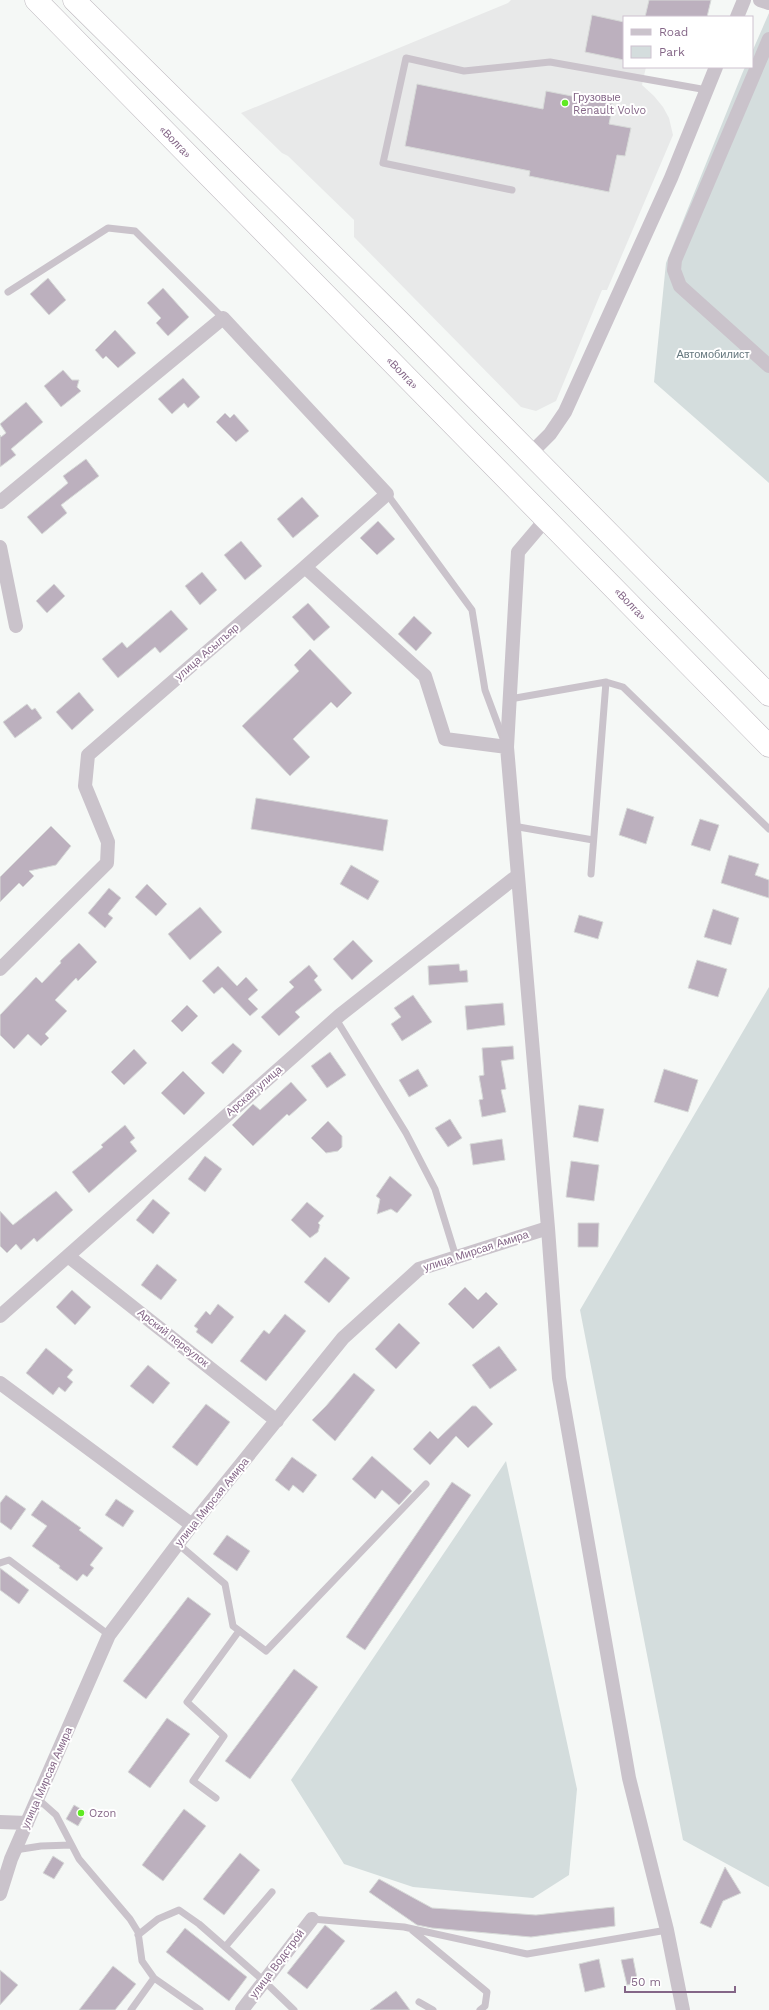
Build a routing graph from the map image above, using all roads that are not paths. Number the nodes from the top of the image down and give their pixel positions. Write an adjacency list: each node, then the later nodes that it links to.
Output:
1 (36, 0): 17 (highway, «Волга»)
2 (74, 0): 14 (highway)
3 (744, 0): 6 (street)
4 (760, 0): 5 (street)
5 (769, 3)
6 (737, 16)
7 (769, 38): 13 (street)
8 (716, 68): 9 (street)
9 (707, 90): 10 (lane); 14 (street)
10 (512, 190)
11 (8, 292): 12 (lane)
12 (223, 318): 15 (street); 16 (street)
13 (769, 366)
14 (530, 454): 22 (highway)
15 (387, 494): 19 (street, улица Асылъяр); 25 (lane)
16 (0, 502)
17 (546, 519): 23 (street); 24 (highway, «Волга»)
18 (0, 547): 20 (street)
19 (305, 567): 25 (street); 31 (street, улица Асылъяр)
20 (16, 626)
21 (606, 682): 23 (lane); 27 (lane); 28 (lane)
22 (769, 695)
23 (510, 699): 25 (street)
24 (769, 746)
25 (507, 747): 26 (street)
26 (513, 826): 28 (lane); 30 (street)
27 (769, 830)
28 (593, 840): 29 (lane)
29 (591, 874)
30 (517, 876): 32 (street, Арская улица); 33 (street)
31 (0, 969)
32 (336, 1019): 34 (street, Арская улица); 35 (lane)
33 (548, 1228): 35 (street, улица Мирсая Амира); 55 (street)
34 (68, 1256): 36 (street, Арская улица); 38 (street, Арский переулок)
35 (456, 1257): 38 (street, улица Мирсая Амира)
36 (0, 1316)
37 (0, 1382): 40 (street)
38 (277, 1421): 40 (street, улица Мирсая Амира)
39 (426, 1484): 43 (lane)
40 (192, 1525): 41 (street, улица Мирсая Амира)
41 (178, 1544): 43 (lane); 44 (street, улица Мирсая Амира)
42 (0, 1563): 44 (lane)
43 (239, 1631): 45 (lane)
44 (109, 1635): 46 (street, улица Мирсая Амира)
45 (216, 1798)
46 (38, 1799): 48 (street, улица Мирсая Амира); 49 (lane)
47 (0, 1822): 48 (street)
48 (27, 1823): 50 (street, улица Мирсая Амира)
49 (71, 1845): 50 (lane); 56 (lane)
50 (15, 1850): 52 (street, улица Мирсая Амира)
51 (272, 1892): 57 (lane)
52 (0, 1894)
53 (312, 1919): 54 (lane); 59 (street, улица Водстрой)
54 (411, 1929): 55 (lane); 66 (lane)
55 (667, 1930): 67 (street)
56 (138, 1935): 57 (lane); 58 (lane)
57 (225, 1947): 59 (lane)
58 (154, 1978): 61 (lane); 62 (lane)
59 (264, 1981): 63 (street, улица Водстрой); 64 (lane)
60 (419, 2002): 65 (lane)
61 (131, 2010)
62 (200, 2010)
63 (242, 2010)
64 (294, 2010)
65 (433, 2010)
66 (480, 2010)
67 (683, 2010)

